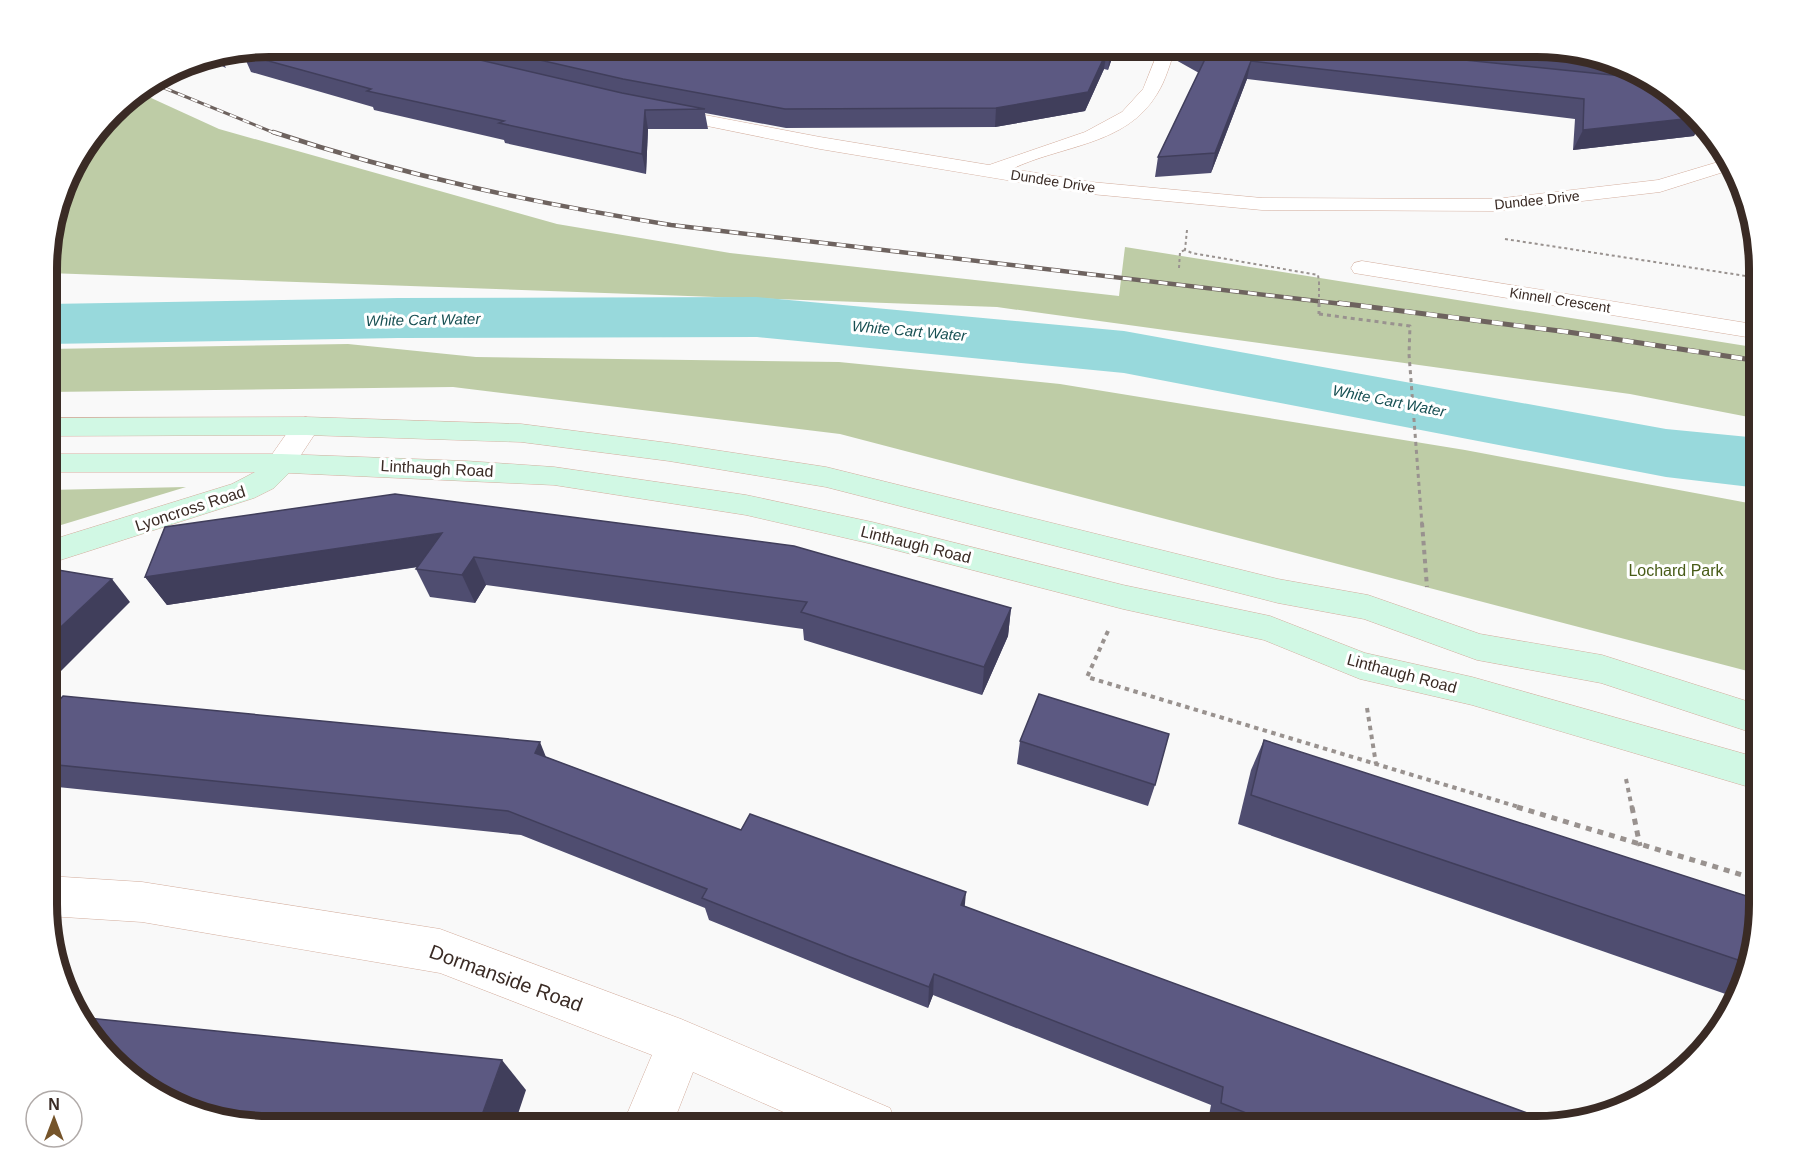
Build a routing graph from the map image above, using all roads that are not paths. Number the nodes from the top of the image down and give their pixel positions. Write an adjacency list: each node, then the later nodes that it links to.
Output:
1 (1164, 57): 4 (street)
2 (644, 108): 4 (street, Dundee Drive)
3 (1723, 167): 4 (street, Dundee Drive)
4 (992, 171)
5 (1362, 268): 6 (street, Kinnell Crescent)
6 (1749, 330)
7 (306, 426): 8 (street); 10 (street, Lyoncross Road); 12 (street)
8 (57, 427)
9 (57, 463): 10 (street, Linthaugh Road)
10 (280, 463): 11 (street, Lyoncross Road); 13 (street, Linthaugh Road)
11 (57, 550)
12 (1749, 717)
13 (1749, 771)
14 (57, 897): 15 (street, Dormanside Road)
15 (681, 1042): 16 (street); 17 (street, Dormanside Road)
16 (651, 1116)
17 (849, 1116)

